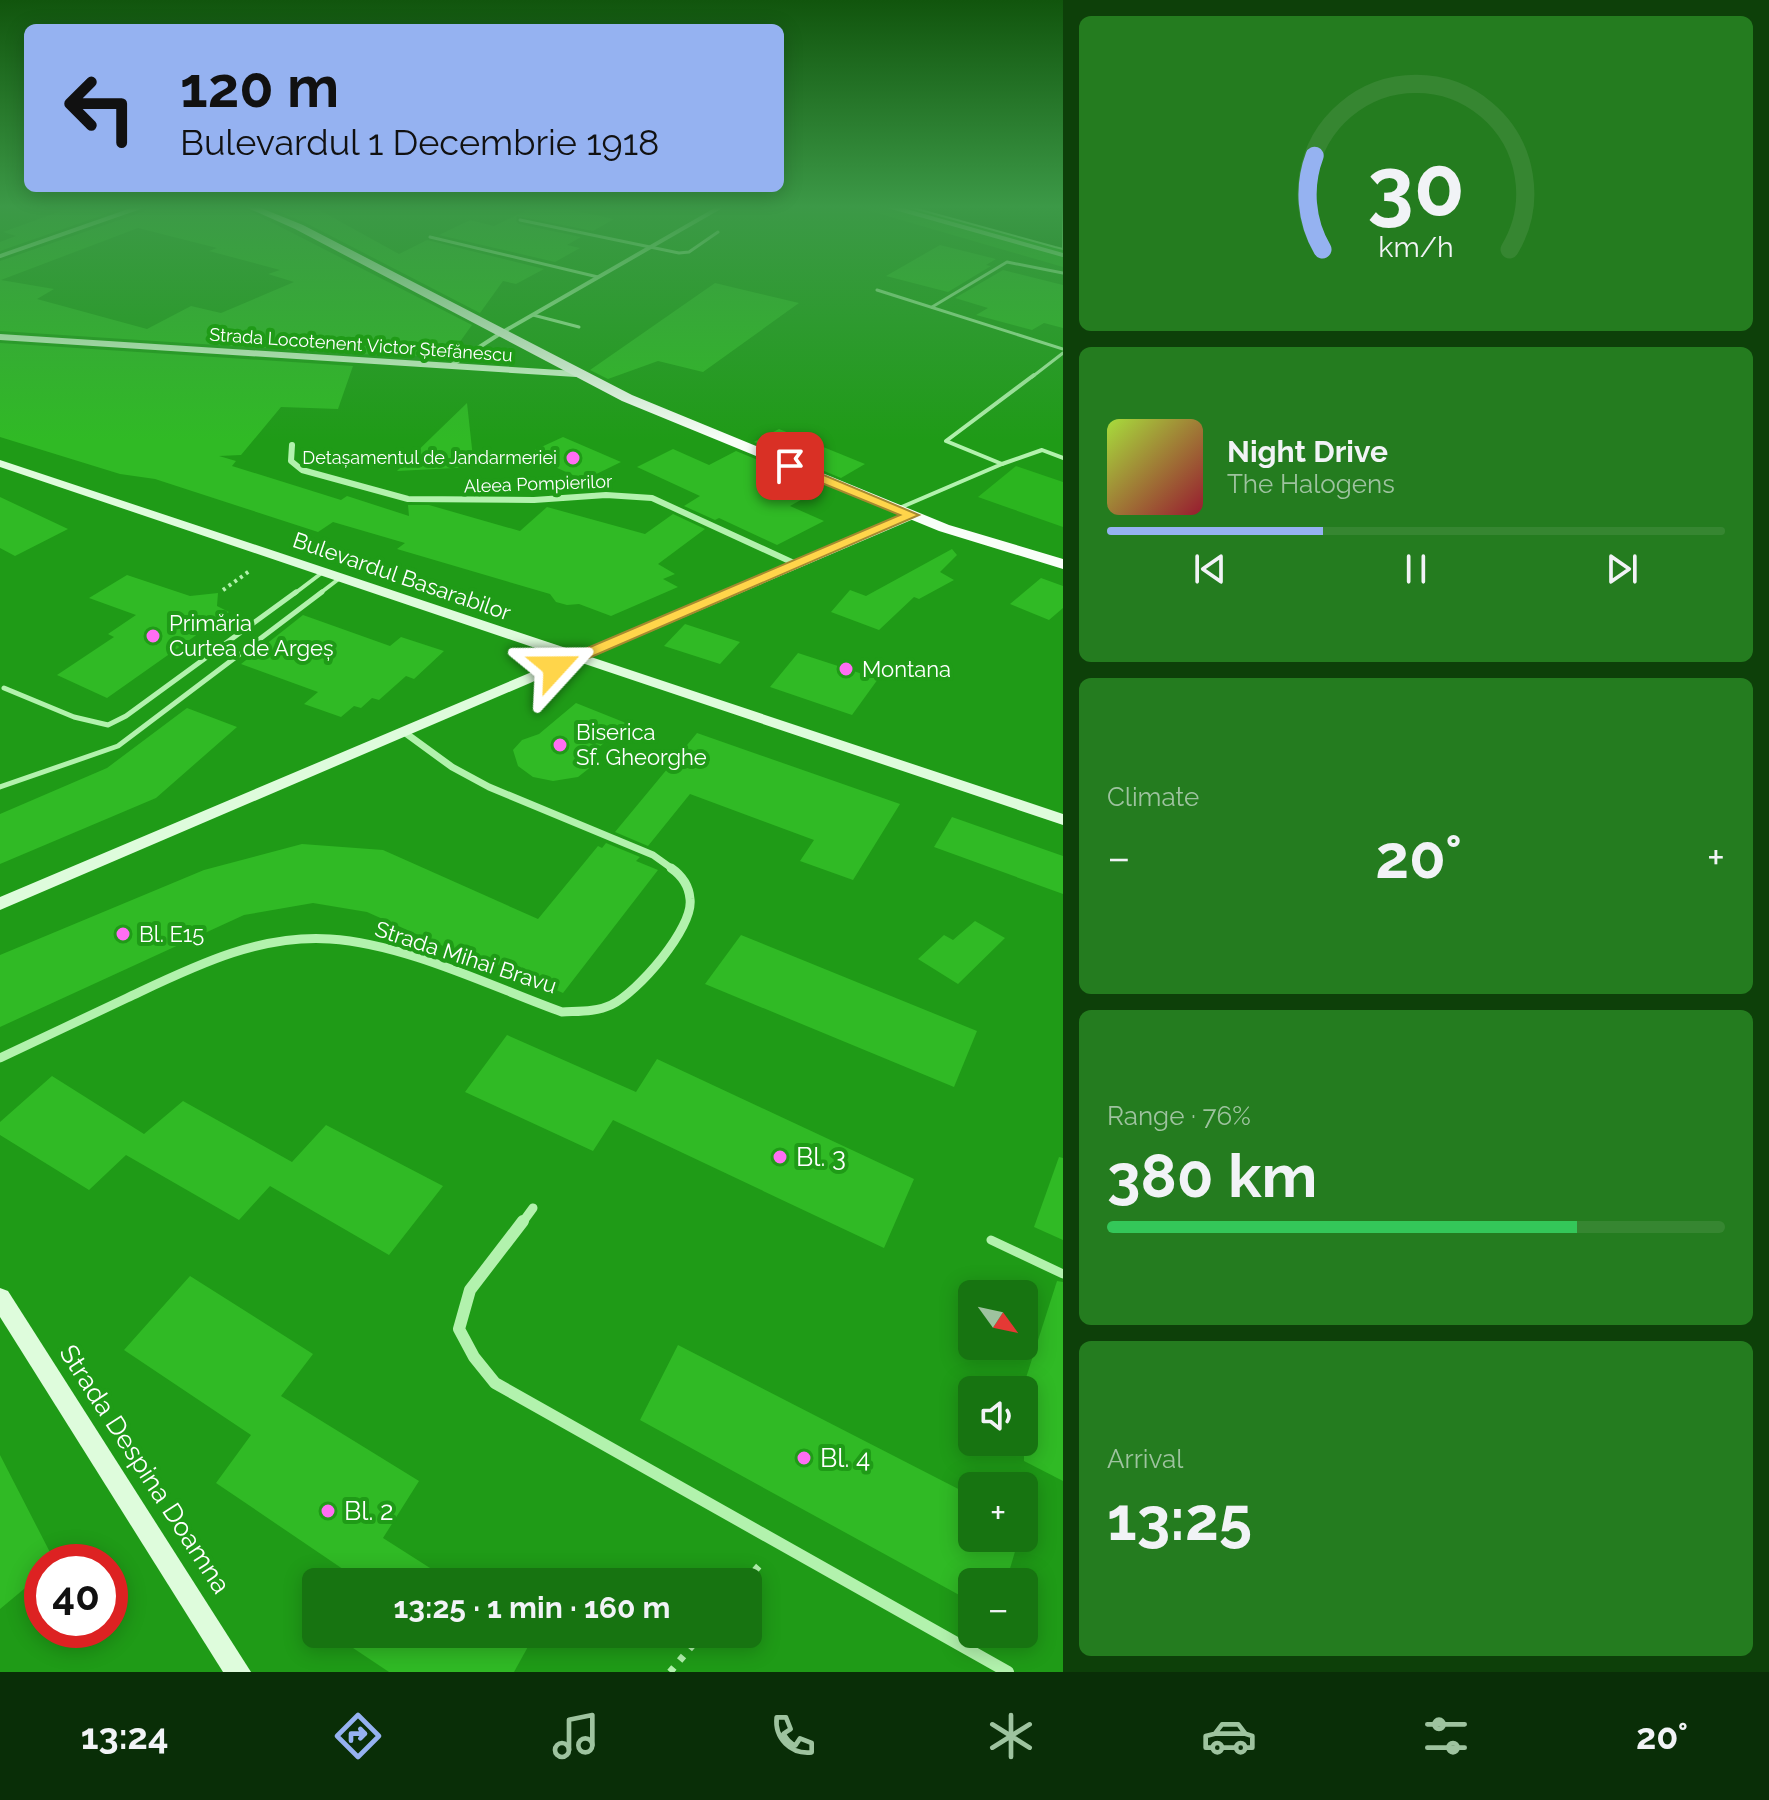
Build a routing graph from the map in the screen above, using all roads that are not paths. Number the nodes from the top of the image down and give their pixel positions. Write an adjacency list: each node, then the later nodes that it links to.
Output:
1 (408, 284): 8 (main road)
2 (586, 284): 6 (street)
3 (970, 284): 5 (lane)
4 (877, 290): 5 (lane)
5 (931, 307): 10 (lane)
6 (533, 315): 7 (lane); 8 (street)
7 (579, 327)
8 (501, 333): 11 (street); 12 (main road)
9 (0, 337): 11 (main road, Strada Locotenent Victor Ștefănescu)
10 (1063, 351): 16 (lane)
11 (450, 366): 12 (main road, Strada Locotenent Victor Ștefănescu)
12 (576, 374): 17 (main road)
13 (292, 445): 18 (street, Aleea Pompierilor)
14 (1063, 458): 16 (lane)
15 (0, 463): 20 (main road, Bulevardul Basarabilor)
16 (1002, 464): 17 (lane)
17 (904, 512): 18 (main road); 19 (main road)
18 (796, 564): 22 (main road)
19 (1063, 564)
20 (323, 572): 21 (main road, Bulevardul Basarabilor); 23 (lane)
21 (340, 578): 22 (main road, Bulevardul Basarabilor); 25 (lane)
22 (575, 658): 24 (main road); 26 (main road, Bulevardul Basarabilor)
23 (4, 688)
24 (404, 732): 27 (main road); 28 (street, Strada Mihai Bravu)
25 (0, 787)
26 (1063, 820)
27 (0, 904)
28 (0, 1058)
29 (533, 1208): 34 (street)
30 (991, 1240): 31 (lane)
31 (1063, 1274)
32 (0, 1298): 33 (main road, Strada Despina Doamna)
33 (238, 1672)
34 (1008, 1672)

